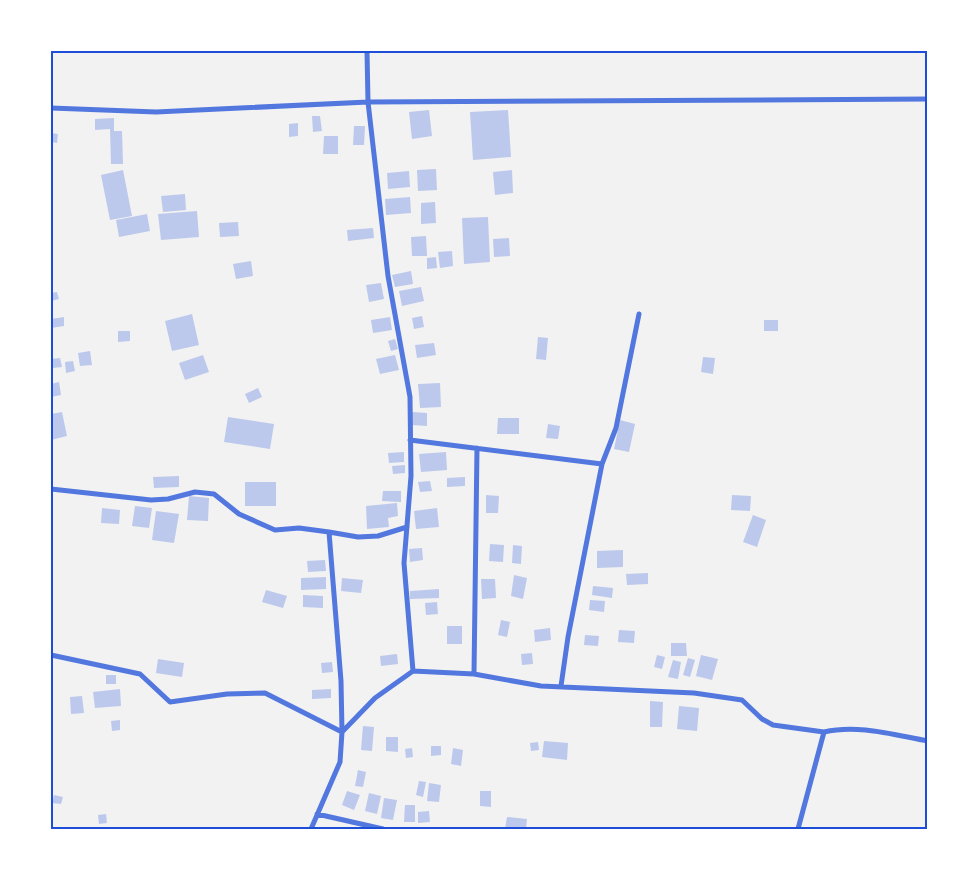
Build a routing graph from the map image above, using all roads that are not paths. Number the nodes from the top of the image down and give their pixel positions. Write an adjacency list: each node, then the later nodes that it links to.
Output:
1 (367, 51): 3 (street)
2 (928, 99): 3 (street)
3 (368, 102): 4 (street); 6 (street)
4 (51, 108)
5 (639, 314): 8 (street)
6 (410, 440): 7 (street); 10 (street)
7 (477, 448): 8 (street); 14 (street)
8 (602, 464): 15 (street)
9 (51, 489): 11 (street)
10 (407, 527): 11 (street); 13 (street)
11 (329, 532): 16 (street)
12 (51, 655): 16 (street)
13 (413, 671): 14 (street); 16 (street)
14 (474, 674): 15 (street)
15 (561, 686): 17 (street)
16 (342, 732): 19 (street)
17 (824, 732): 18 (street); 22 (street)
18 (928, 741)
19 (317, 814): 20 (street); 21 (street)
20 (311, 829)
21 (383, 829)
22 (798, 829)

